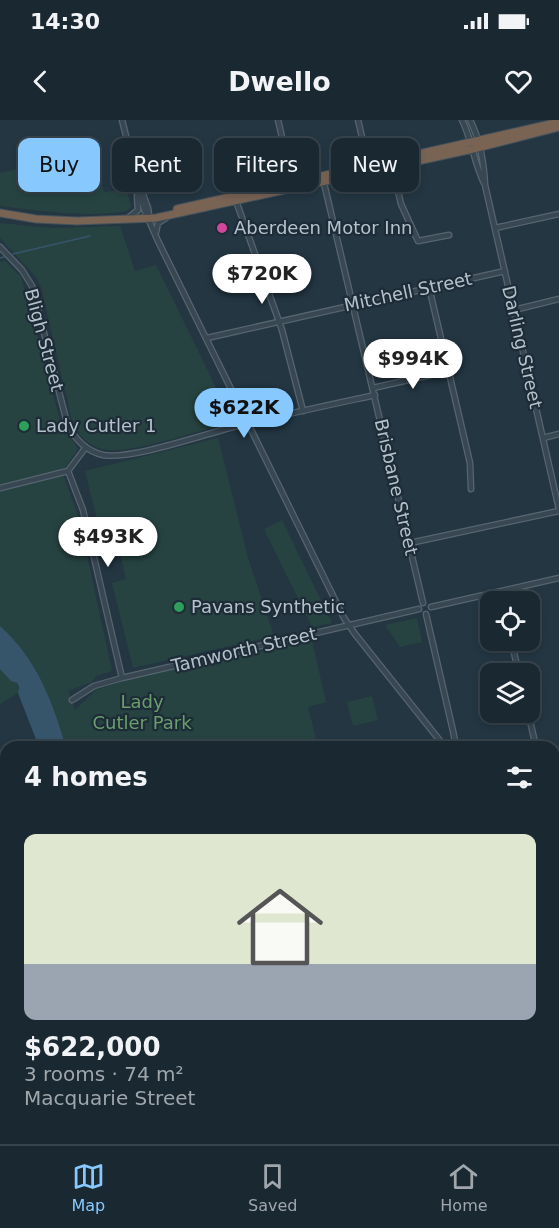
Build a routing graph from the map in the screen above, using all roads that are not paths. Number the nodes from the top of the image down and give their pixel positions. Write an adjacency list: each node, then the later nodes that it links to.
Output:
1 (122, 120): 8 (street)
2 (278, 120): 9 (street)
3 (358, 120): 10 (street)
4 (462, 120): 11 (street, Darling Street)
5 (470, 120): 11 (street, Darling Street)
6 (559, 122): 11 (highway)
7 (559, 127): 11 (highway)
8 (126, 138)
9 (282, 138)
10 (362, 138)
11 (475, 144): 12 (highway); 28 (street, Darling Street)
12 (419, 157)
13 (319, 177): 15 (street)
14 (331, 179): 15 (highway)
15 (325, 181): 16 (highway); 35 (street, Brisbane Street)
16 (319, 182)
17 (136, 192): 27 (street)
18 (139, 192): 26 (street)
19 (142, 192): 26 (street)
20 (264, 192): 22 (highway)
21 (398, 192): 29 (street)
22 (235, 199): 24 (highway); 26 (highway); 37 (street)
23 (0, 213): 27 (highway)
24 (174, 214): 26 (highway); 30 (street)
25 (559, 214): 28 (street)
26 (149, 218): 27 (highway); 30 (street)
27 (122, 220)
28 (495, 228): 32 (street, Darling Street)
29 (449, 235)
30 (158, 241): 38 (street)
31 (0, 247): 46 (street, Bligh Street)
32 (505, 271): 33 (street, Mitchell Street); 36 (street, Darling Street)
33 (429, 287): 35 (street, Mitchell Street); 39 (street)
34 (559, 299): 36 (street)
35 (353, 304): 37 (street, Mitchell Street); 40 (street, Brisbane Street)
36 (514, 309): 45 (street, Darling Street)
37 (279, 320): 38 (street, Mitchell Street); 42 (street)
38 (207, 338): 43 (street)
39 (448, 371): 40 (street); 49 (street)
40 (373, 388): 41 (street, Brisbane Street)
41 (375, 395): 42 (street); 51 (street, Brisbane Street)
42 (303, 411): 43 (street)
43 (249, 423): 46 (street); 59 (street)
44 (559, 434): 45 (street)
45 (543, 438): 50 (street, Darling Street)
46 (86, 447): 47 (street)
47 (68, 471): 48 (street); 60 (street)
48 (0, 488)
49 (471, 489)
50 (559, 510): 51 (street)
51 (410, 543): 55 (street, Brisbane Street)
52 (559, 578): 53 (street)
53 (503, 591)
54 (480, 596): 56 (street)
55 (423, 603): 56 (street); 57 (street)
56 (431, 607): 58 (street)
57 (419, 609): 58 (street); 59 (street, Tamworth Street)
58 (426, 614): 64 (street)
59 (349, 626): 60 (street, Tamworth Street); 63 (street)
60 (122, 678): 61 (street, Tamworth Street)
61 (72, 700)
62 (531, 723): 65 (street)
63 (440, 741)
64 (455, 741)
65 (535, 741)

